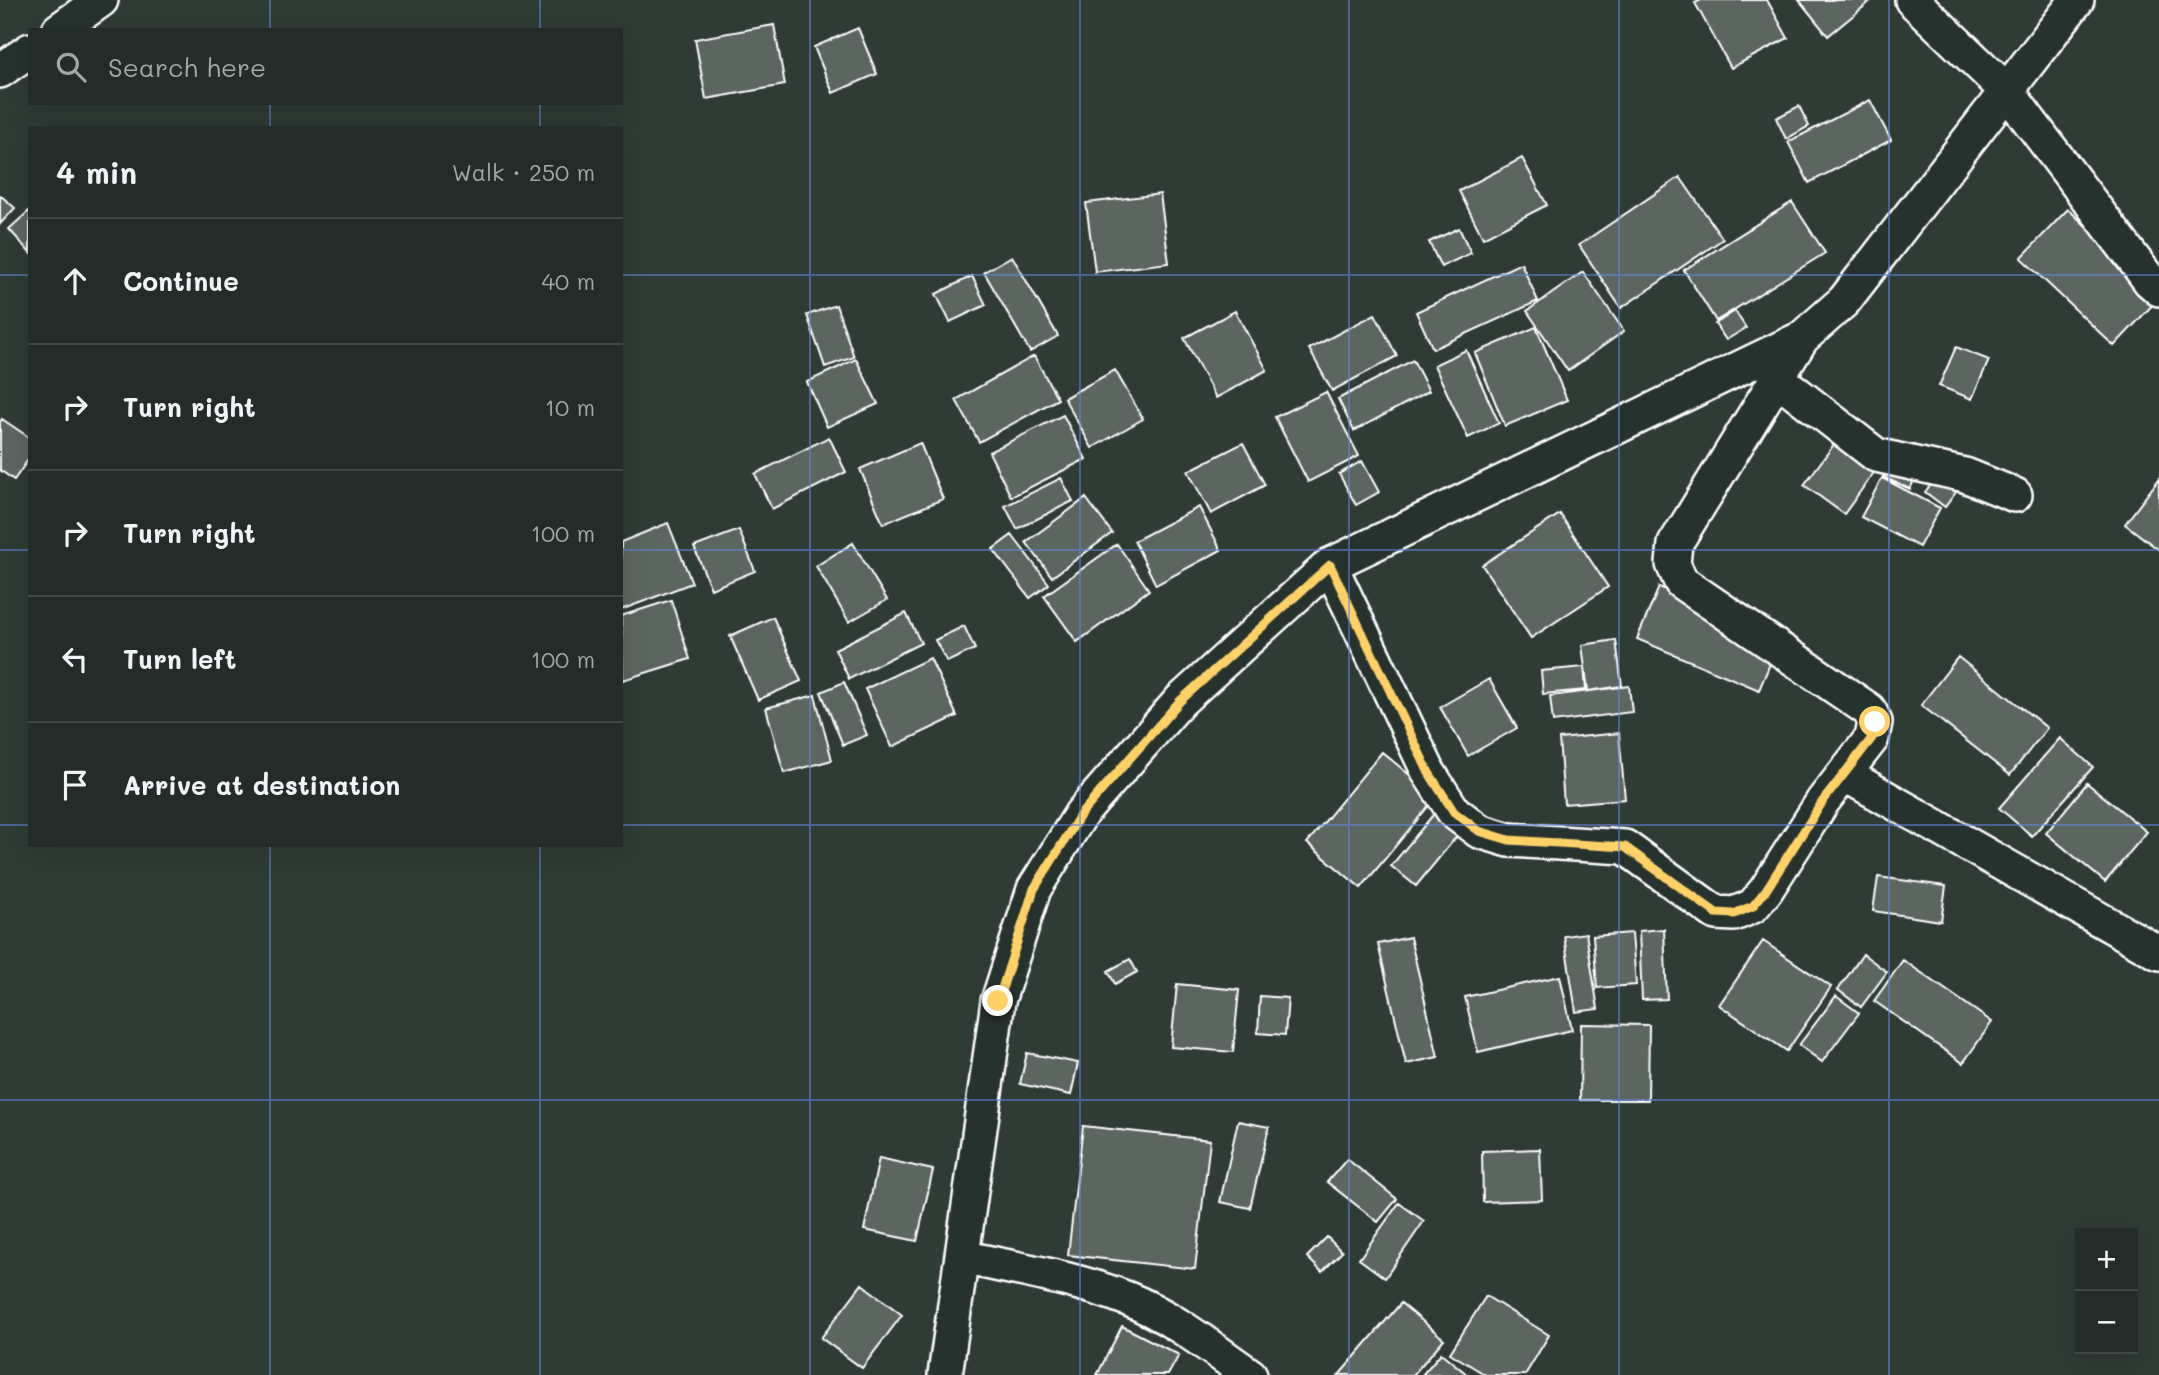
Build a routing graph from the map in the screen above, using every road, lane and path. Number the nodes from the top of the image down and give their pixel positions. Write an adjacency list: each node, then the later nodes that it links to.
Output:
1 (102, 0): 4 (street)
2 (1912, 0): 7 (street)
3 (2077, 0): 7 (street)
4 (62, 28)
5 (28, 51): 6 (street)
6 (0, 71)
7 (2007, 91): 8 (street); 9 (street)
8 (2159, 289)
9 (1802, 338): 10 (street); 12 (street)
10 (1777, 378): 11 (street); 13 (street)
11 (2015, 495)
12 (1330, 565): 13 (street); 15 (street)
13 (1844, 774): 14 (street)
14 (2159, 953)
15 (962, 1257): 16 (street); 17 (street)
16 (946, 1375)
17 (1250, 1375)

